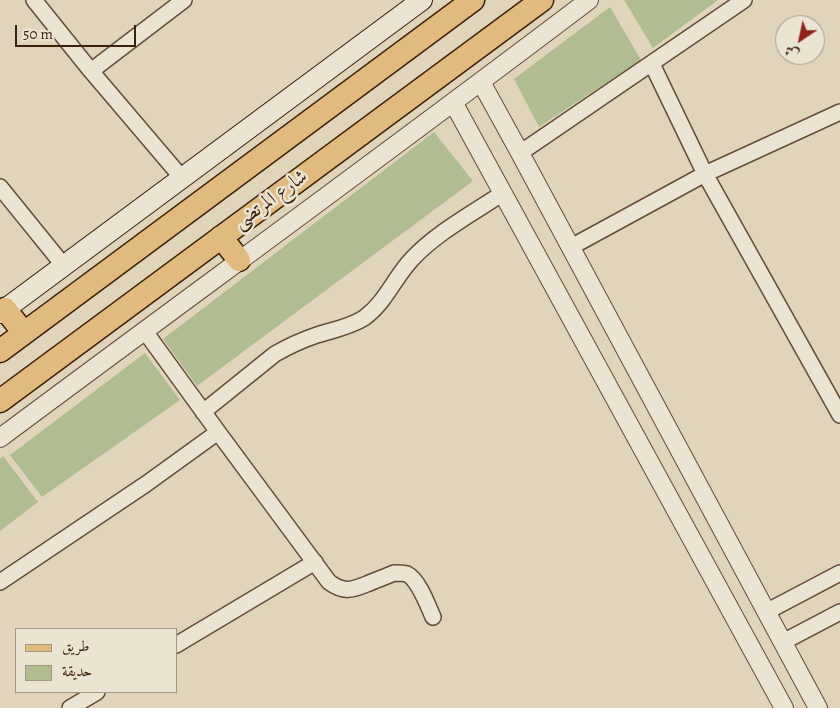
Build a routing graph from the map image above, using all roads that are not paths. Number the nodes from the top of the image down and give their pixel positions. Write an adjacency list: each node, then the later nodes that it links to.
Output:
1 (34, 0): 9 (street)
2 (184, 0): 9 (street)
3 (474, 0): 24 (main road, شارع المرتضى)
4 (542, 0): 18 (main road, شارع المرتضى)
5 (589, 0): 10 (street)
6 (744, 0): 8 (street)
7 (415, 2): 15 (main road)
8 (652, 64): 13 (street); 14 (street)
9 (91, 71): 15 (street)
10 (481, 82): 11 (street); 13 (street)
11 (453, 102): 17 (street); 20 (street)
12 (840, 112): 14 (street)
13 (520, 153): 19 (street)
14 (706, 174): 19 (street); 28 (street)
15 (182, 178): 21 (main road)
16 (0, 187): 21 (street)
17 (502, 193): 27 (street); 41 (street)
18 (221, 237): 20 (main road); 26 (main road, شارع المرتضى)
19 (571, 247): 34 (street)
20 (239, 260): 23 (street)
21 (64, 266): 22 (main road)
22 (3, 311): 24 (main road)
23 (144, 330): 27 (street); 30 (street)
24 (24, 333): 25 (main road, شارع المرتضى)
25 (0, 351)
26 (0, 401)
27 (203, 412): 29 (street)
28 (840, 415)
29 (218, 432): 31 (street); 33 (street)
30 (0, 438)
31 (315, 562): 36 (street); 38 (street)
32 (840, 573): 34 (street)
33 (0, 582)
34 (766, 612): 37 (street)
35 (840, 612): 37 (street)
36 (433, 617)
37 (783, 642): 42 (street)
38 (178, 644)
39 (96, 693): 40 (street)
40 (70, 708)
41 (784, 708)
42 (818, 708)

